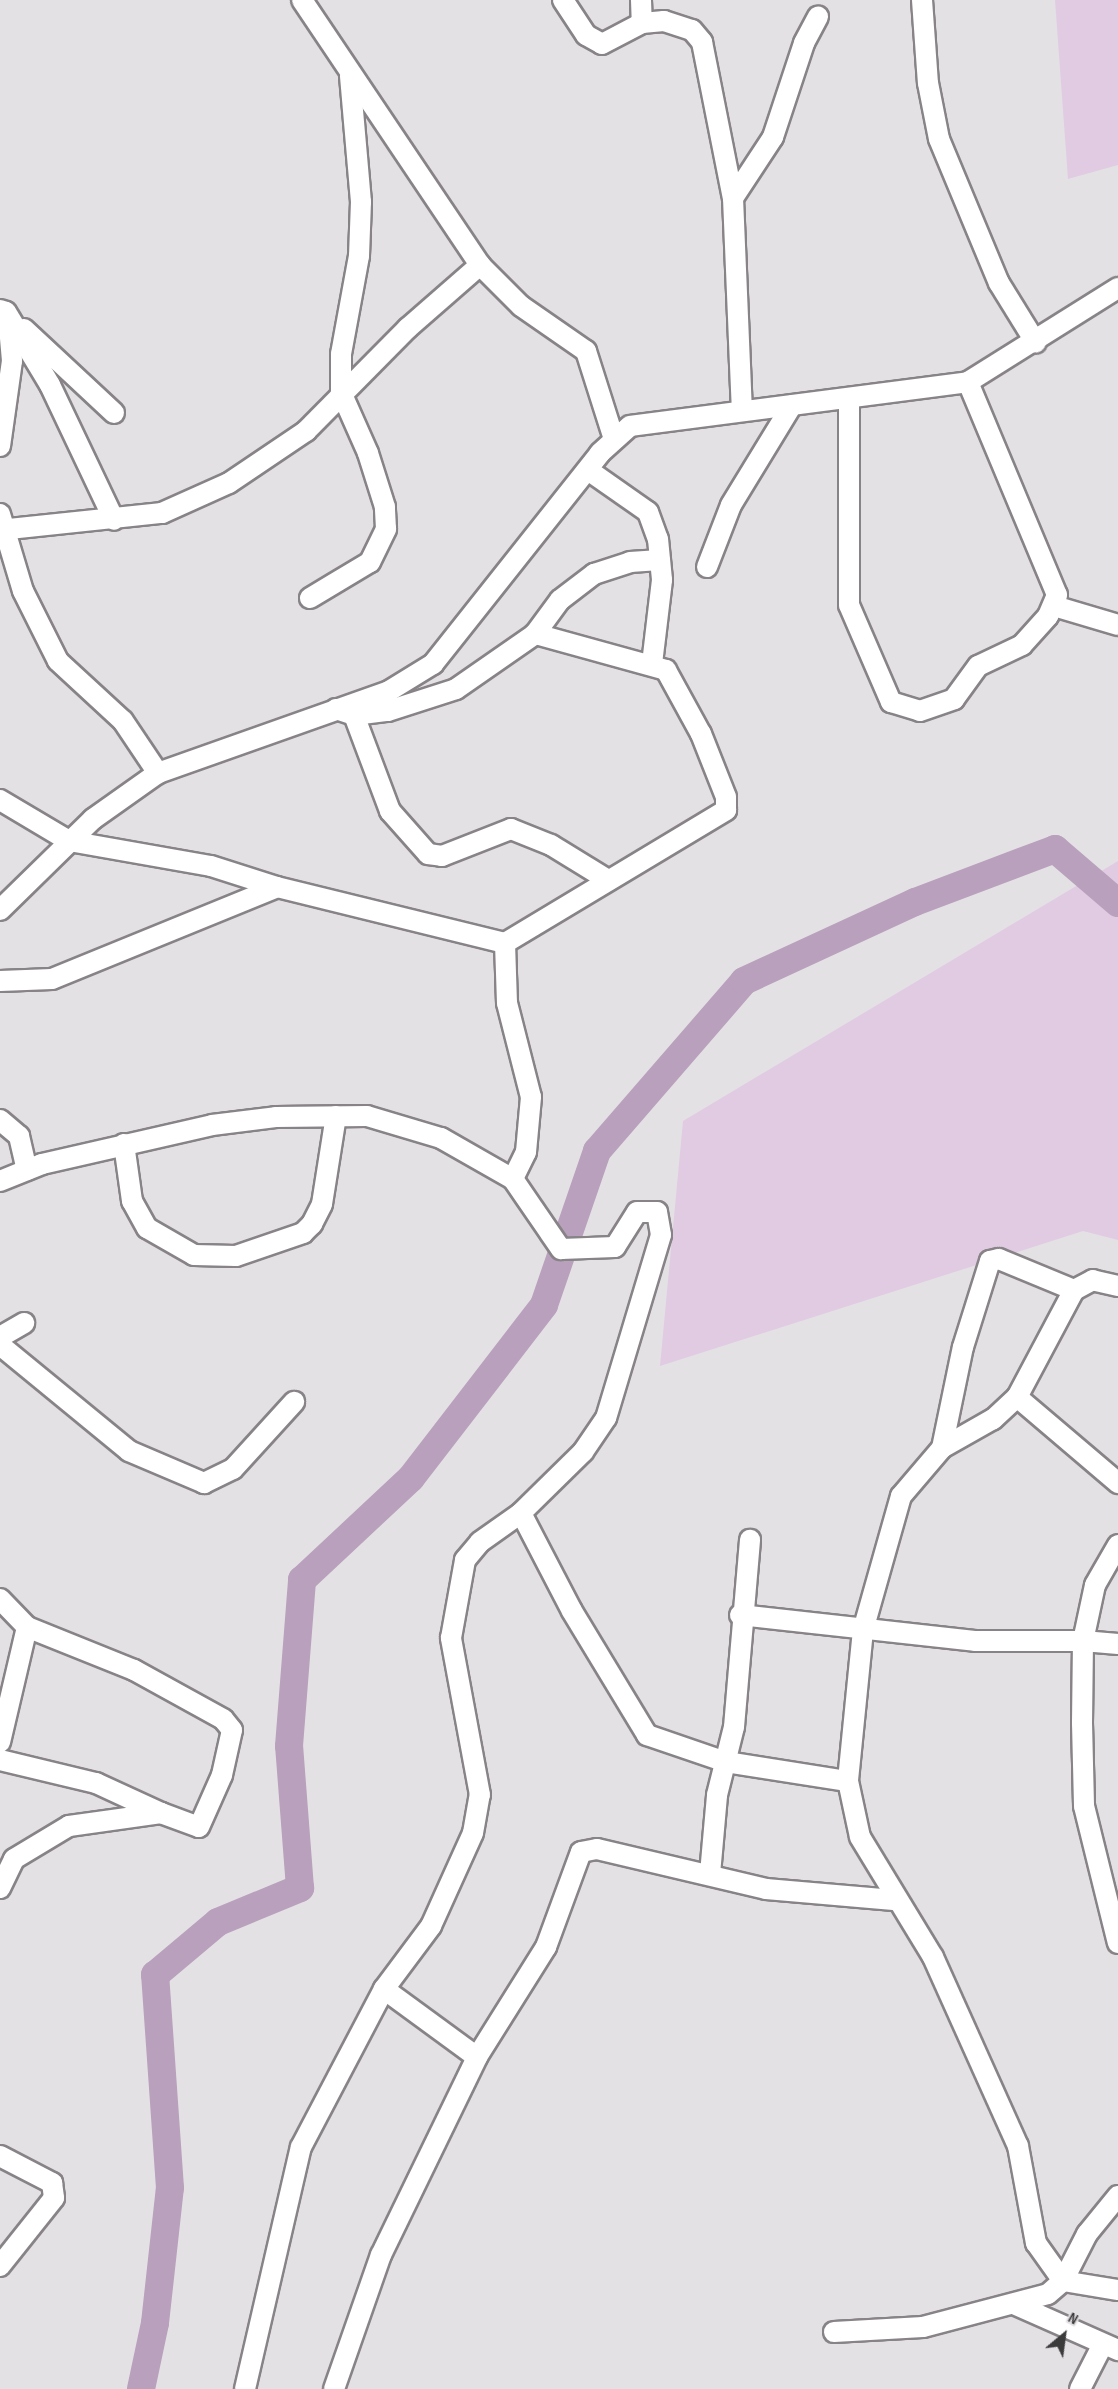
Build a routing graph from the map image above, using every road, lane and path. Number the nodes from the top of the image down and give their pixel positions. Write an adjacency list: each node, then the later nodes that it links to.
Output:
1 (302, 0): 7 (street)
2 (563, 0): 6 (street)
3 (642, 0): 6 (street)
4 (922, 0): 12 (street)
5 (818, 17): 8 (street)
6 (642, 23): 8 (street)
7 (351, 75): 9 (street); 14 (street)
8 (733, 198): 17 (street)
9 (480, 265): 14 (street); 19 (street)
10 (1118, 288): 12 (street)
11 (2, 310): 18 (street); 20 (street); 22 (street)
12 (1036, 343): 13 (street)
13 (968, 382): 15 (street); 27 (street)
14 (341, 392): 22 (street); 26 (street)
15 (849, 398): 16 (street); 27 (street)
16 (792, 405): 17 (street); 25 (street)
17 (742, 411): 19 (street)
18 (114, 413)
19 (613, 436): 21 (street)
20 (0, 446)
21 (588, 470): 24 (street); 31 (street)
22 (114, 520): 23 (street)
23 (4, 522): 32 (street)
24 (660, 560): 29 (street); 30 (street)
25 (707, 567)
26 (310, 598)
27 (1054, 606): 28 (street)
28 (1118, 625)
29 (535, 634): 30 (street); 31 (street)
30 (652, 664): 35 (street)
31 (345, 712): 32 (street); 35 (street)
32 (158, 773): 34 (street)
33 (0, 800): 34 (street)
34 (69, 841): 36 (street); 37 (street)
35 (608, 880): 38 (street)
36 (277, 888): 38 (street); 39 (street)
37 (0, 910)
38 (506, 943): 44 (street)
39 (0, 981)
40 (336, 1116): 42 (street); 42 (street); 44 (street)
41 (0, 1120): 43 (street)
42 (124, 1144): 43 (street)
43 (27, 1170): 45 (street)
44 (513, 1179): 55 (street)
45 (0, 1181)
46 (1118, 1286): 47 (street)
47 (1074, 1290): 51 (street); 53 (street)
48 (24, 1323): 49 (street)
49 (0, 1337)
50 (0, 1345): 52 (street)
51 (1017, 1397): 53 (street); 54 (street)
52 (294, 1402)
53 (942, 1448): 61 (street)
54 (1118, 1484)
55 (522, 1513): 66 (street); 74 (street)
56 (750, 1540): 59 (street)
57 (1118, 1545): 62 (street)
58 (0, 1599): 60 (street)
59 (740, 1615): 61 (street); 66 (street)
60 (27, 1627): 64 (street); 68 (street)
61 (863, 1630): 62 (street); 67 (street)
62 (1083, 1641): 63 (street); 73 (street)
63 (1118, 1644)
64 (0, 1740)
65 (0, 1760): 68 (street)
66 (726, 1762): 67 (street); 70 (street)
67 (848, 1781): 72 (street)
68 (161, 1813): 69 (street)
69 (7, 1862): 71 (street)
70 (710, 1874): 72 (street); 75 (street)
71 (0, 1888)
72 (894, 1900): 79 (street)
73 (1118, 1943)
74 (384, 1989): 75 (street); 84 (street)
75 (477, 2057): 85 (street)
76 (0, 2156): 78 (street)
77 (1118, 2196): 79 (street)
78 (0, 2266)
79 (1063, 2281): 80 (street); 81 (street)
80 (1118, 2290)
81 (1014, 2304): 82 (street); 83 (street)
82 (834, 2332)
83 (1110, 2348): 86 (street)
84 (245, 2389)
85 (334, 2389)
86 (1080, 2389)

